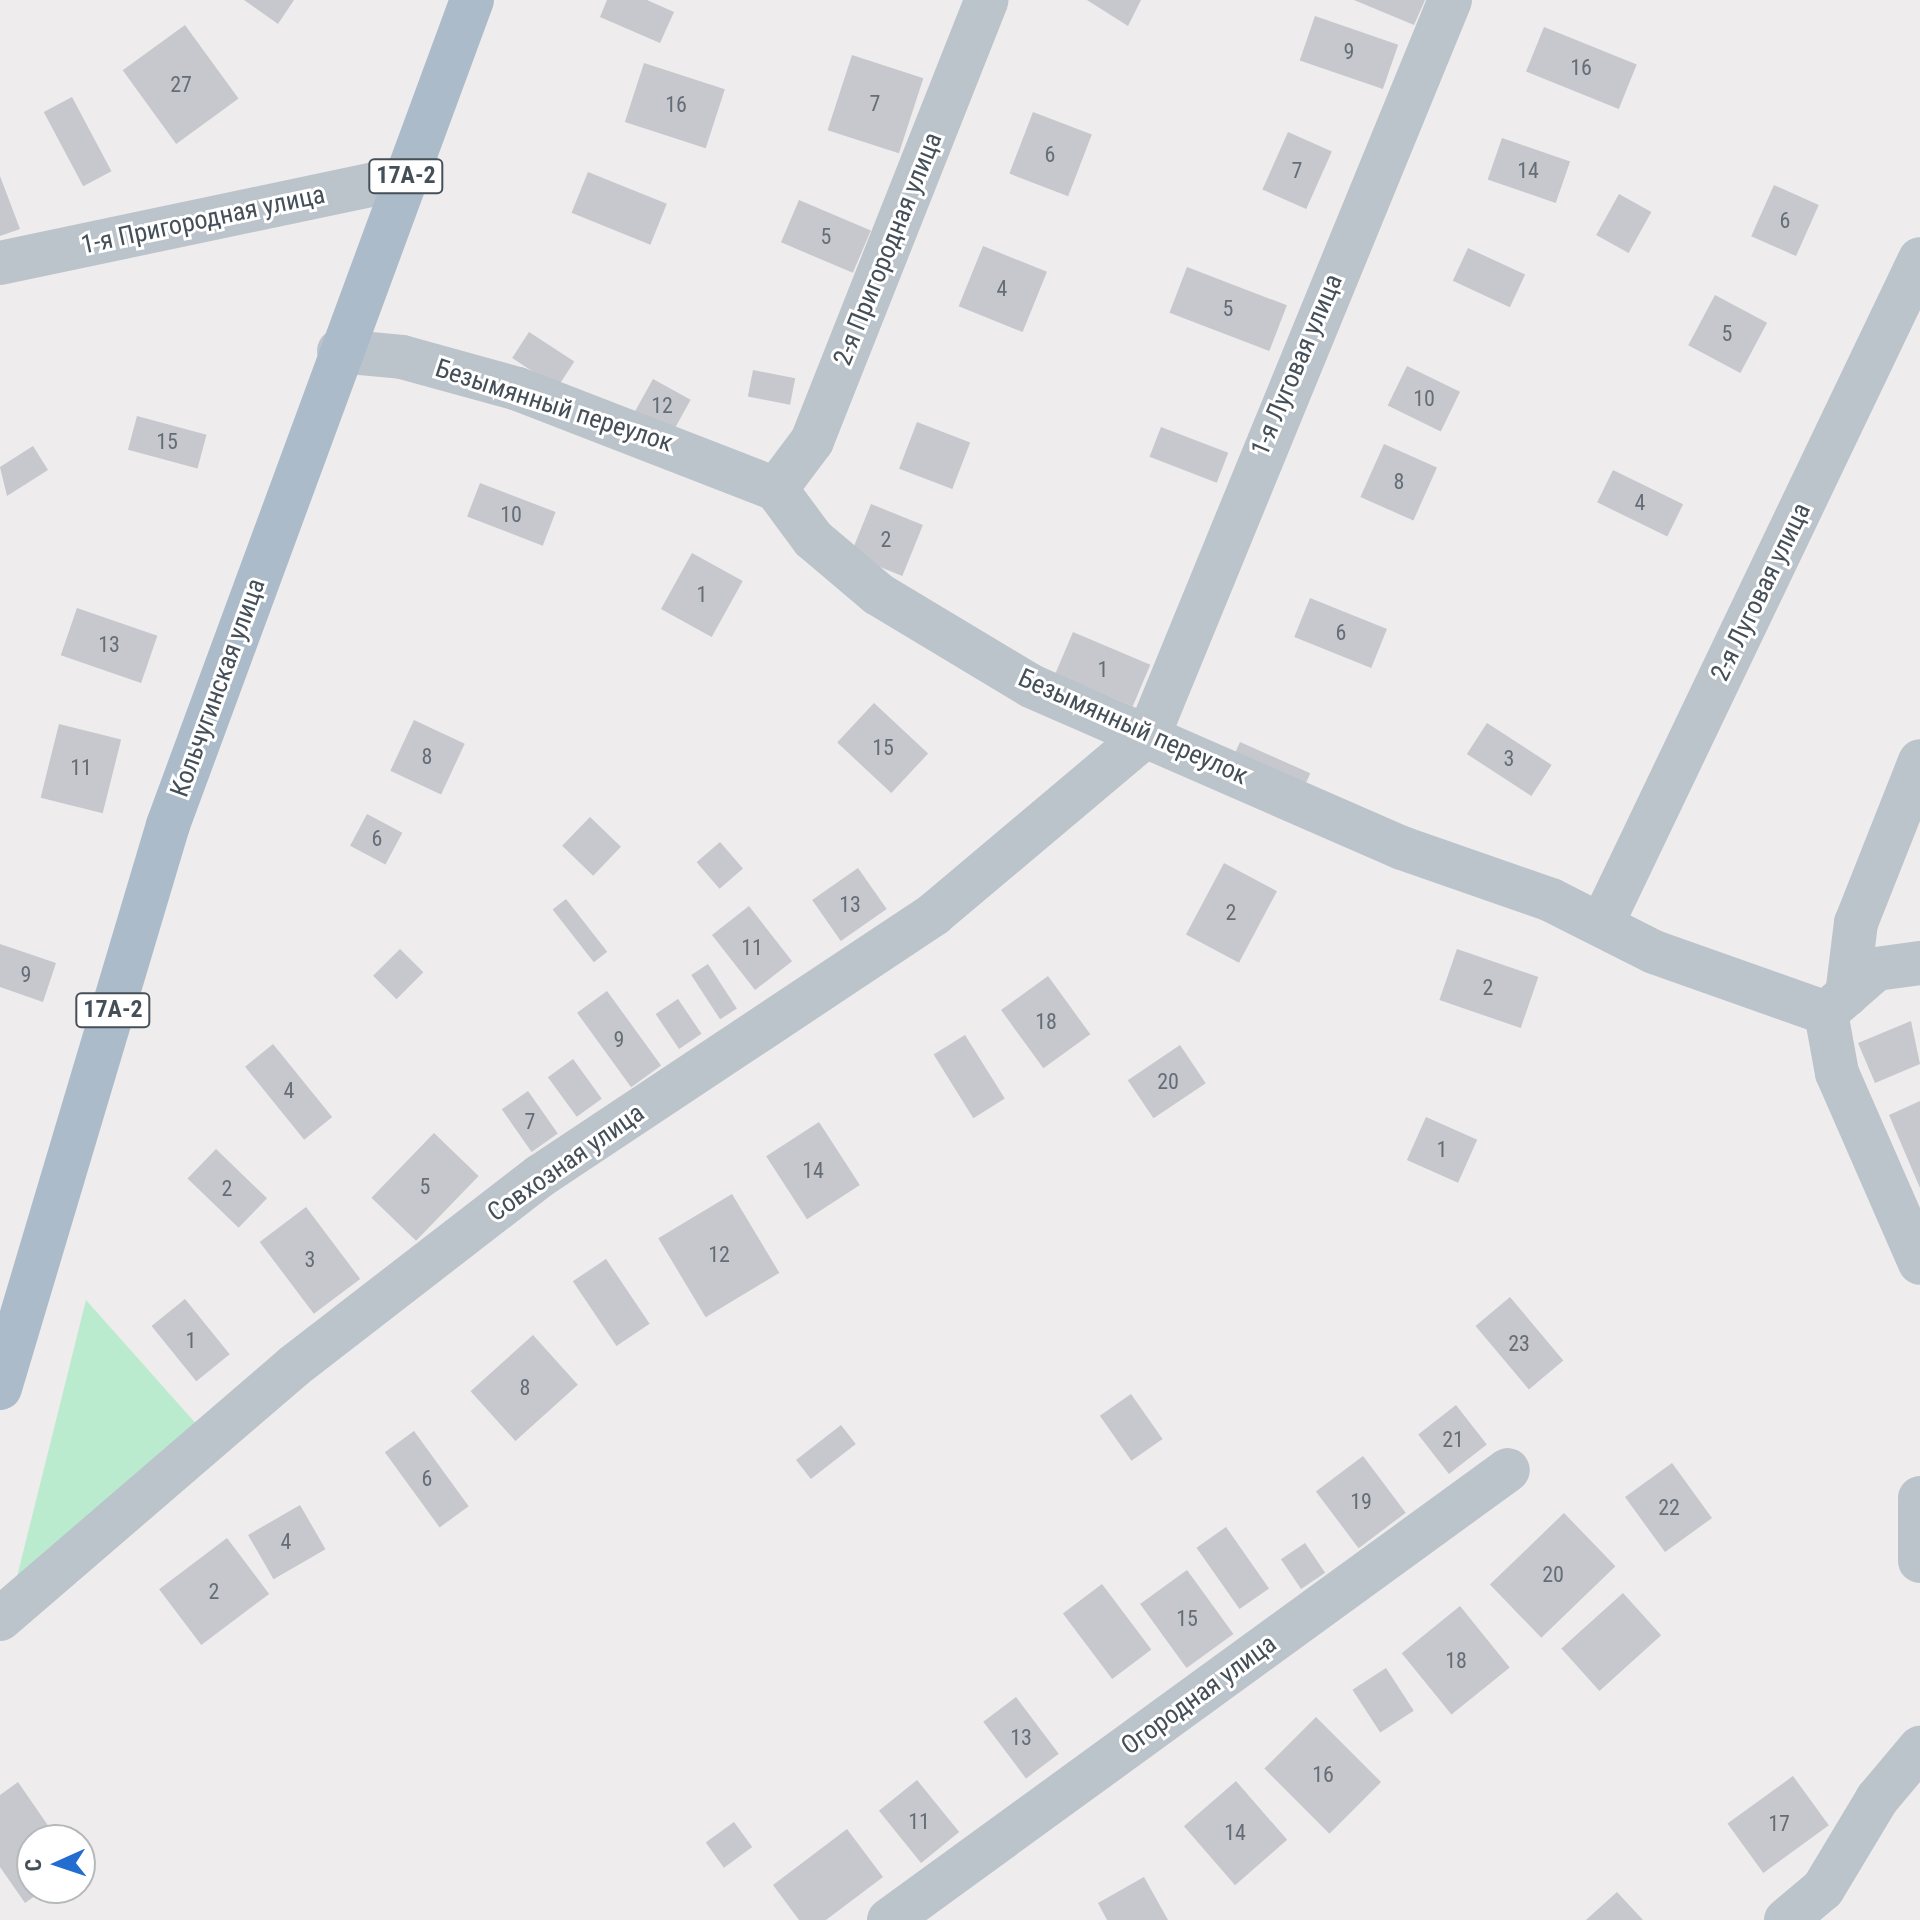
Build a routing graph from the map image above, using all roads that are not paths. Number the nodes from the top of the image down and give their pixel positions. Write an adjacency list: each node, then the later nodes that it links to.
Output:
1 (472, 0): 4 (main road, Кольчугинская улица / 17А-2)
2 (987, 0): 8 (street, 2-я Пригородная улица)
3 (1450, 0): 9 (street, 1-я Луговая улица)
4 (405, 178): 6 (street, 1-я Пригородная улица); 7 (main road, Кольчугинская улица / 17А-2)
5 (1920, 259): 11 (street, 2-я Луговая улица)
6 (0, 263)
7 (339, 351): 8 (street, Безымянный переулок); 15 (main road, Кольчугинская улица / 17А-2)
8 (776, 489): 9 (street, Безымянный переулок)
9 (1150, 732): 11 (street, Безымянный переулок); 19 (street, Совхозная улица)
10 (1920, 761): 13 (street)
11 (1602, 924): 13 (street, Безымянный переулок)
12 (1920, 963): 13 (street)
13 (1836, 1004): 14 (street)
14 (1920, 1263)
15 (0, 1388)
16 (1508, 1470): 21 (street, Огородная улица)
17 (1920, 1498): 18 (street)
18 (1920, 1561)
19 (0, 1619)
20 (1920, 1748): 22 (street)
21 (889, 1920)
22 (1786, 1920)

